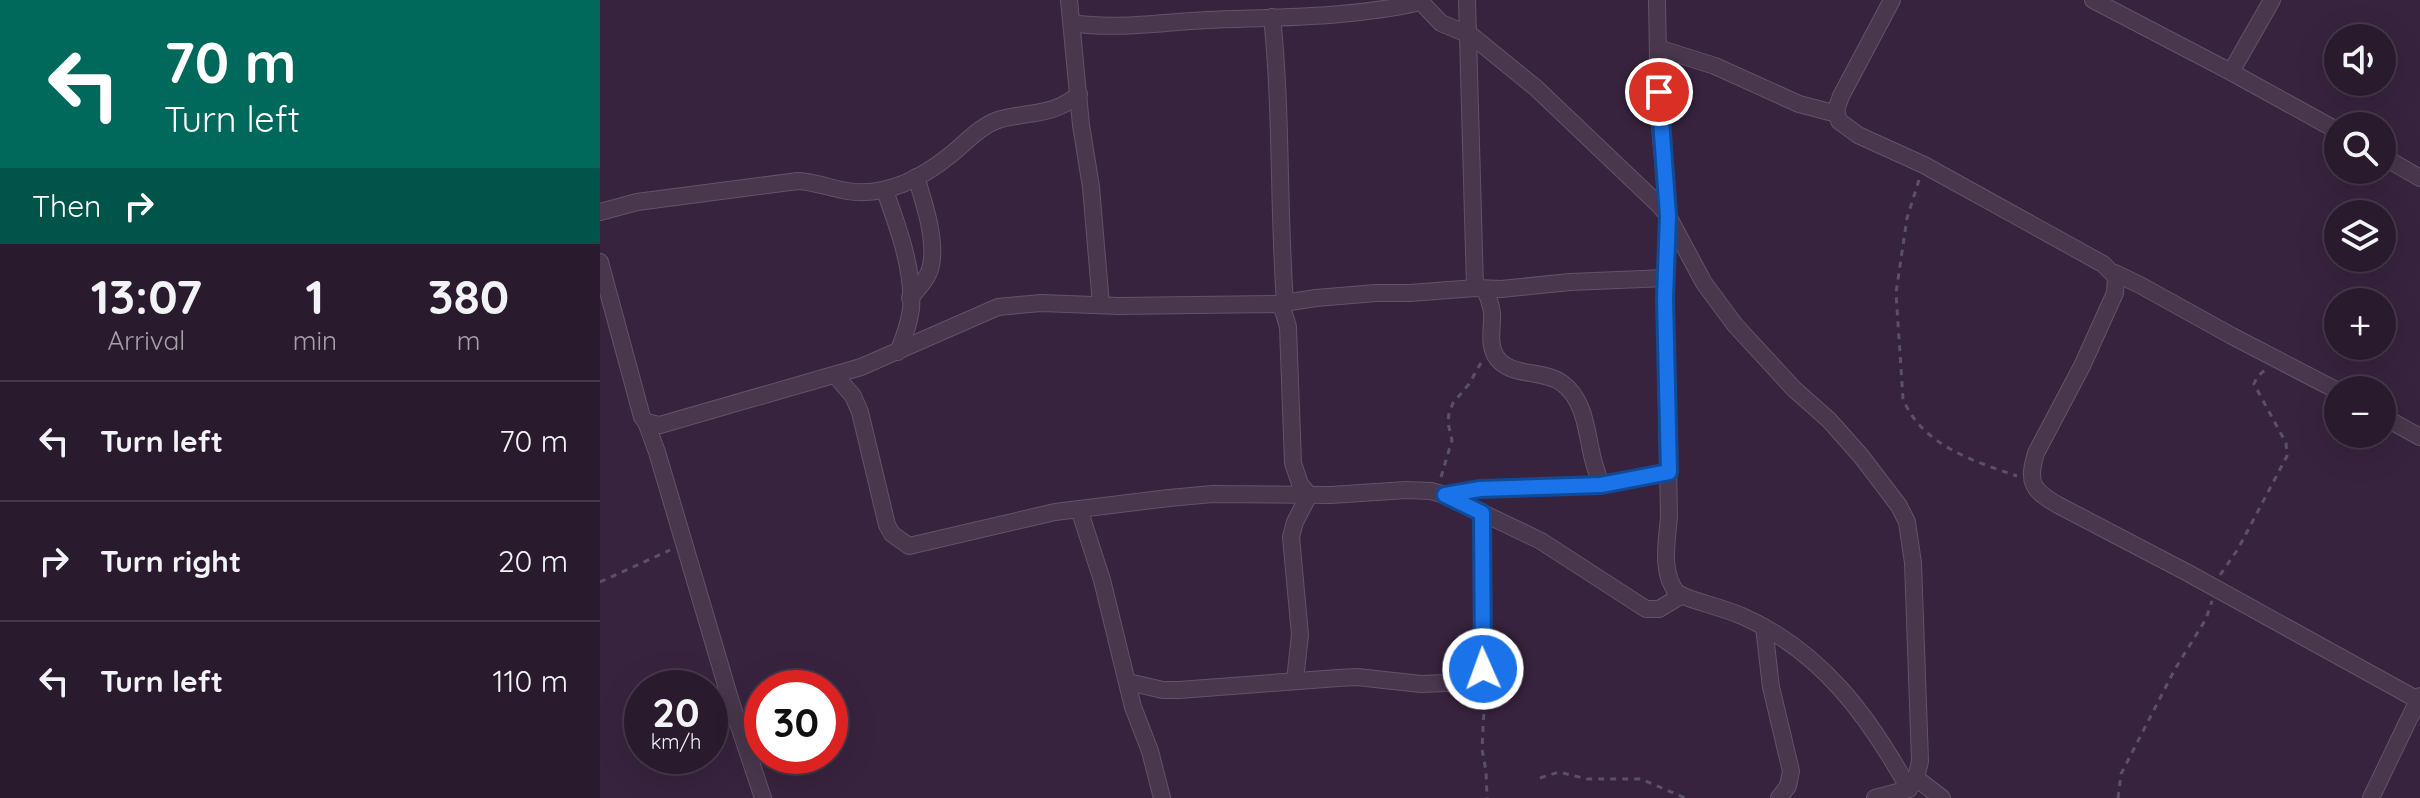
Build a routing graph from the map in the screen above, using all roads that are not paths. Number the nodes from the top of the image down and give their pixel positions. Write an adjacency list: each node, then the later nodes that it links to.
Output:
1 (1069, 0): 9 (street)
2 (1467, 0): 10 (street)
3 (1657, 0): 11 (street)
4 (1892, 0): 14 (street)
5 (2093, 0): 12 (street)
6 (2272, 0): 12 (street)
7 (1420, 1): 8 (street); 10 (street)
8 (1272, 17): 9 (street); 27 (street)
9 (1072, 23): 13 (street)
10 (1467, 33): 21 (street); 25 (street)
11 (1658, 48): 14 (street); 21 (street)
12 (2231, 72): 15 (street)
13 (1079, 94): 17 (street); 28 (street)
14 (1837, 114): 23 (street)
15 (2324, 123)
16 (2396, 164): 18 (street)
17 (916, 177): 19 (street); 26 (street)
18 (2420, 178)
19 (885, 191): 20 (street); 26 (street)
20 (600, 212)
21 (1668, 216): 24 (street); 46 (street)
22 (600, 262): 32 (street)
23 (2115, 273): 31 (street); 45 (street)
24 (1666, 278): 25 (street); 35 (street)
25 (1480, 288): 27 (street); 36 (street)
26 (910, 298): 29 (street)
27 (1281, 303): 28 (street); 38 (street)
28 (1101, 305): 29 (street)
29 (898, 352): 30 (street)
30 (835, 375): 32 (street); 39 (street)
31 (2324, 383)
32 (646, 422): 47 (street)
33 (2396, 424): 34 (street)
34 (2420, 437)
35 (1669, 472): 36 (street); 41 (street)
36 (1601, 485): 37 (street)
37 (1441, 494): 38 (street); 40 (street)
38 (1309, 495): 39 (street); 43 (street)
39 (1079, 509): 44 (street)
40 (1482, 513): 41 (street); 43 (street)
41 (1682, 595): 42 (street)
42 (1764, 627): 46 (street); 49 (street)
43 (1295, 680): 44 (street)
44 (1128, 682): 48 (street)
45 (2419, 698): 52 (street)
46 (1912, 783): 50 (street); 51 (street)
47 (763, 798)
48 (1162, 798)
49 (1779, 798)
50 (1875, 798)
51 (1942, 798)
52 (2371, 798)

